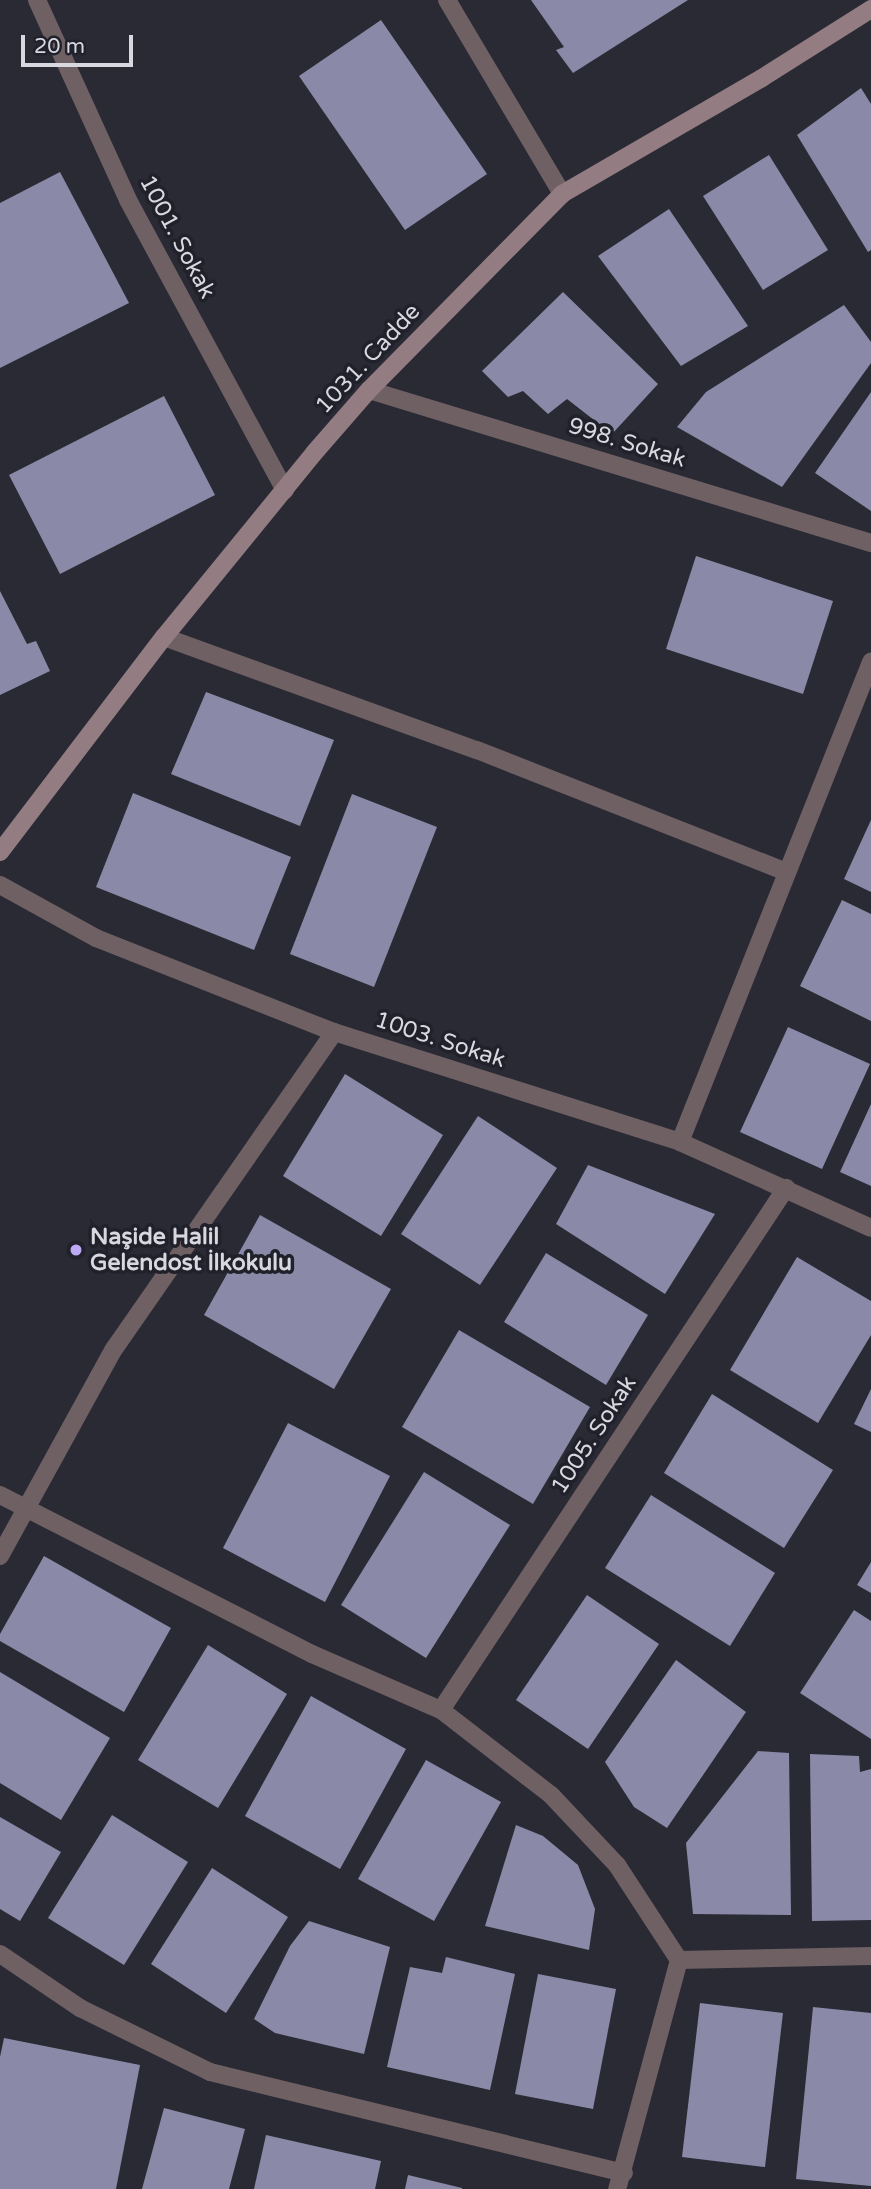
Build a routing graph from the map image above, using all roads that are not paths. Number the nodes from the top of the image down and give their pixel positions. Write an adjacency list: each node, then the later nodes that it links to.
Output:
1 (37, 0): 6 (street, 1001. Sokak)
2 (447, 0): 4 (street)
3 (871, 9): 4 (street, 1031. Cadde)
4 (562, 194): 5 (street, 1031. Cadde)
5 (369, 390): 6 (street, 1031. Cadde); 7 (street, 998. Sokak)
6 (285, 490): 8 (street, 1031. Cadde)
7 (871, 544)
8 (164, 637): 10 (street, 1031. Cadde); 11 (street)
9 (871, 662): 11 (street)
10 (0, 852)
11 (788, 872): 14 (street)
12 (0, 885): 13 (street, 1003. Sokak)
13 (334, 1032): 14 (street, 1003. Sokak); 18 (street)
14 (680, 1142): 15 (street, 1003. Sokak)
15 (786, 1188): 16 (street, 1003. Sokak); 20 (street, 1005. Sokak)
16 (871, 1227)
17 (0, 1495): 18 (street)
18 (27, 1508): 19 (street); 20 (street)
19 (0, 1556)
20 (442, 1710): 23 (street)
21 (0, 1954): 24 (street)
22 (871, 1956): 23 (street)
23 (679, 1960): 24 (street)
24 (620, 2181)

